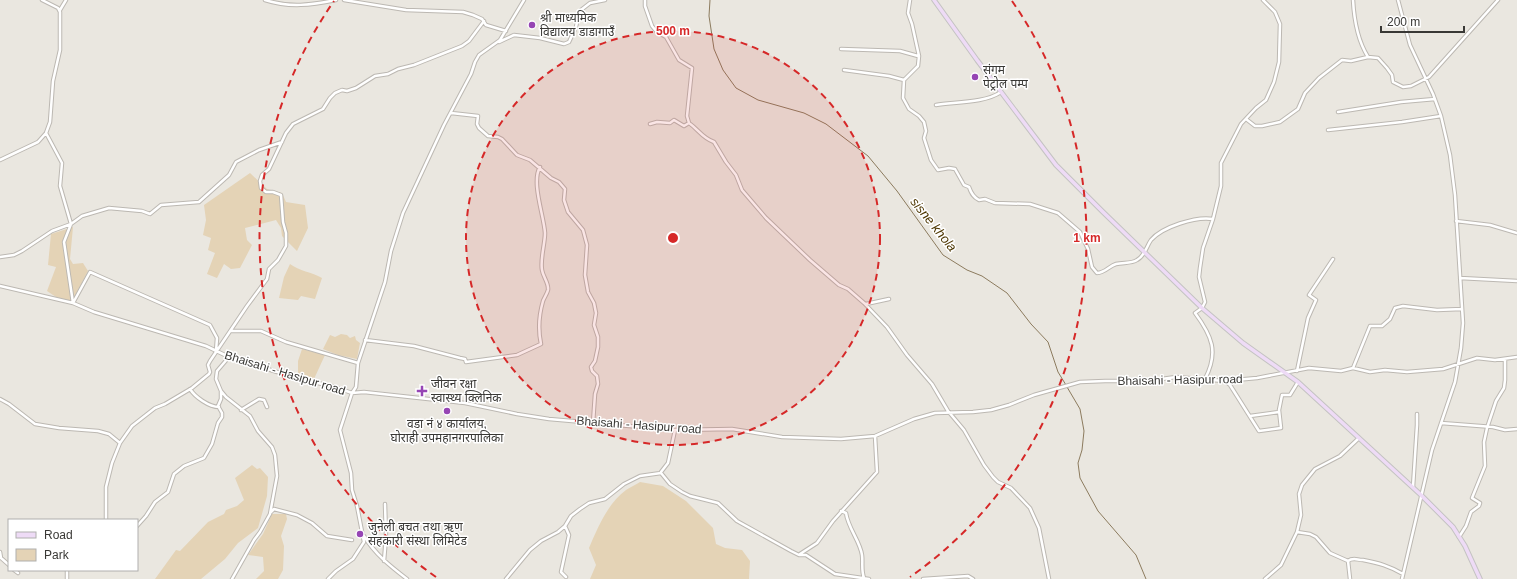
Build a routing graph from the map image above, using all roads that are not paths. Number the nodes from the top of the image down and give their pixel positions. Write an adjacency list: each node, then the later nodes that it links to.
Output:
1 (42, 0): 15 (street)
2 (66, 0): 15 (street)
3 (265, 0): 4 (street)
4 (336, 0)
5 (344, 0): 16 (street)
6 (524, 0): 17 (street)
7 (605, 0): 18 (street)
8 (645, 0): 32 (street)
9 (910, 0): 20 (street)
10 (934, 0): 25 (main road)
11 (1263, 0): 31 (street)
12 (1353, 0): 21 (street)
13 (1398, 0): 23 (street)
14 (1498, 0): 23 (street)
15 (60, 10): 35 (street)
16 (484, 21): 17 (street); 36 (street)
17 (506, 31): 18 (street)
18 (494, 44): 29 (street)
19 (841, 49): 20 (street)
20 (919, 56): 24 (street)
21 (1368, 57): 23 (street); 31 (street)
22 (844, 70): 24 (street)
23 (1426, 79): 26 (street)
24 (904, 80): 43 (street)
25 (1001, 92): 27 (street); 43 (main road)
26 (1435, 99): 28 (street); 30 (street)
27 (936, 105)
28 (1338, 112)
29 (451, 113): 38 (street); 55 (street)
30 (1441, 116): 34 (street); 40 (street)
31 (1246, 120): 39 (street)
32 (689, 123): 33 (street); 51 (street)
33 (650, 124)
34 (1328, 130)
35 (46, 133): 37 (street); 41 (street)
36 (282, 141): 41 (street); 54 (street)
37 (0, 160)
38 (540, 167): 55 (street); 79 (street)
39 (1213, 219): 43 (street); 52 (street)
40 (1456, 221): 42 (street); 46 (street)
41 (71, 224): 44 (street); 50 (street)
42 (1517, 233)
43 (1144, 253): 52 (main road)
44 (0, 257)
45 (1333, 259): 63 (street)
46 (1460, 278): 47 (street); 53 (street)
47 (1517, 281)
48 (0, 286): 50 (street, Bhaisahi - Hasipur road)
49 (889, 299): 51 (street)
50 (73, 303): 56 (street, Bhaisahi - Hasipur road); 56 (street)
51 (864, 303): 75 (street)
52 (1202, 308): 64 (main road); 65 (street)
53 (1462, 309): 61 (street); 62 (street)
54 (231, 331): 56 (street); 60 (street)
55 (366, 340): 60 (street)
56 (216, 351): 57 (street, Bhaisahi - Hasipur road); 68 (street)
57 (229, 357): 69 (street); 70 (street, Bhaisahi - Hasipur road)
58 (1517, 357): 59 (street, Bhaisahi - Hasipur road)
59 (1505, 359): 61 (street, Bhaisahi - Hasipur road); 81 (street)
60 (358, 363): 70 (street)
61 (1458, 365): 62 (street, Bhaisahi - Hasipur road); 80 (street)
62 (1353, 368): 63 (street, Bhaisahi - Hasipur road)
63 (1297, 371): 64 (street, Bhaisahi - Hasipur road)
64 (1286, 372): 66 (street, Bhaisahi - Hasipur road); 67 (main road)
65 (1205, 379): 66 (street, Bhaisahi - Hasipur road); 75 (street, Bhaisahi - Hasipur road)
66 (1224, 381): 78 (street)
67 (1298, 382): 76 (street); 85 (main road)
68 (190, 389): 72 (street); 86 (street)
69 (221, 391): 72 (street); 74 (street)
70 (352, 394): 79 (street, Bhaisahi - Hasipur road); 97 (street)
71 (0, 399): 86 (street)
72 (219, 407): 94 (street)
73 (267, 407): 74 (street)
74 (241, 410): 92 (street)
75 (948, 411): 84 (street, Bhaisahi - Hasipur road); 117 (street)
76 (1280, 412): 78 (street); 78 (street)
77 (1417, 414): 88 (street)
78 (1250, 416)
79 (592, 423): 83 (street, Bhaisahi - Hasipur road)
80 (1441, 423): 81 (street); 89 (street)
81 (1487, 428): 82 (street); 98 (street)
82 (1517, 429)
83 (675, 430): 84 (street, Bhaisahi - Hasipur road); 87 (street)
84 (875, 436): 91 (street)
85 (1360, 437): 88 (main road); 96 (street)
86 (120, 443): 93 (street)
87 (661, 472): 95 (street); 101 (street)
88 (1413, 488): 89 (main road)
89 (1421, 495): 98 (main road); 107 (street)
90 (385, 504): 102 (street)
91 (841, 511): 101 (street); 109 (street)
92 (270, 514): 99 (street); 110 (street)
93 (106, 519)
94 (138, 525)
95 (565, 526): 108 (street); 113 (street)
96 (1297, 532): 103 (street); 118 (street)
97 (364, 535): 102 (street); 111 (street)
98 (1459, 537): 121 (main road)
99 (352, 540)
100 (0, 552): 104 (street)
101 (799, 555): 109 (street)
102 (384, 561): 112 (street)
103 (1348, 561): 107 (street); 119 (street)
104 (8, 564)
105 (15, 571): 106 (street)
106 (18, 574)
107 (1403, 574): 120 (street)
108 (566, 577)
109 (864, 578): 114 (street)
110 (232, 579)
111 (328, 579)
112 (407, 579)
113 (506, 579)
114 (869, 579)
115 (923, 579): 116 (street)
116 (973, 579)
117 (1049, 579)
118 (1265, 579)
119 (1350, 579)
120 (1402, 579)
121 (1480, 579)

